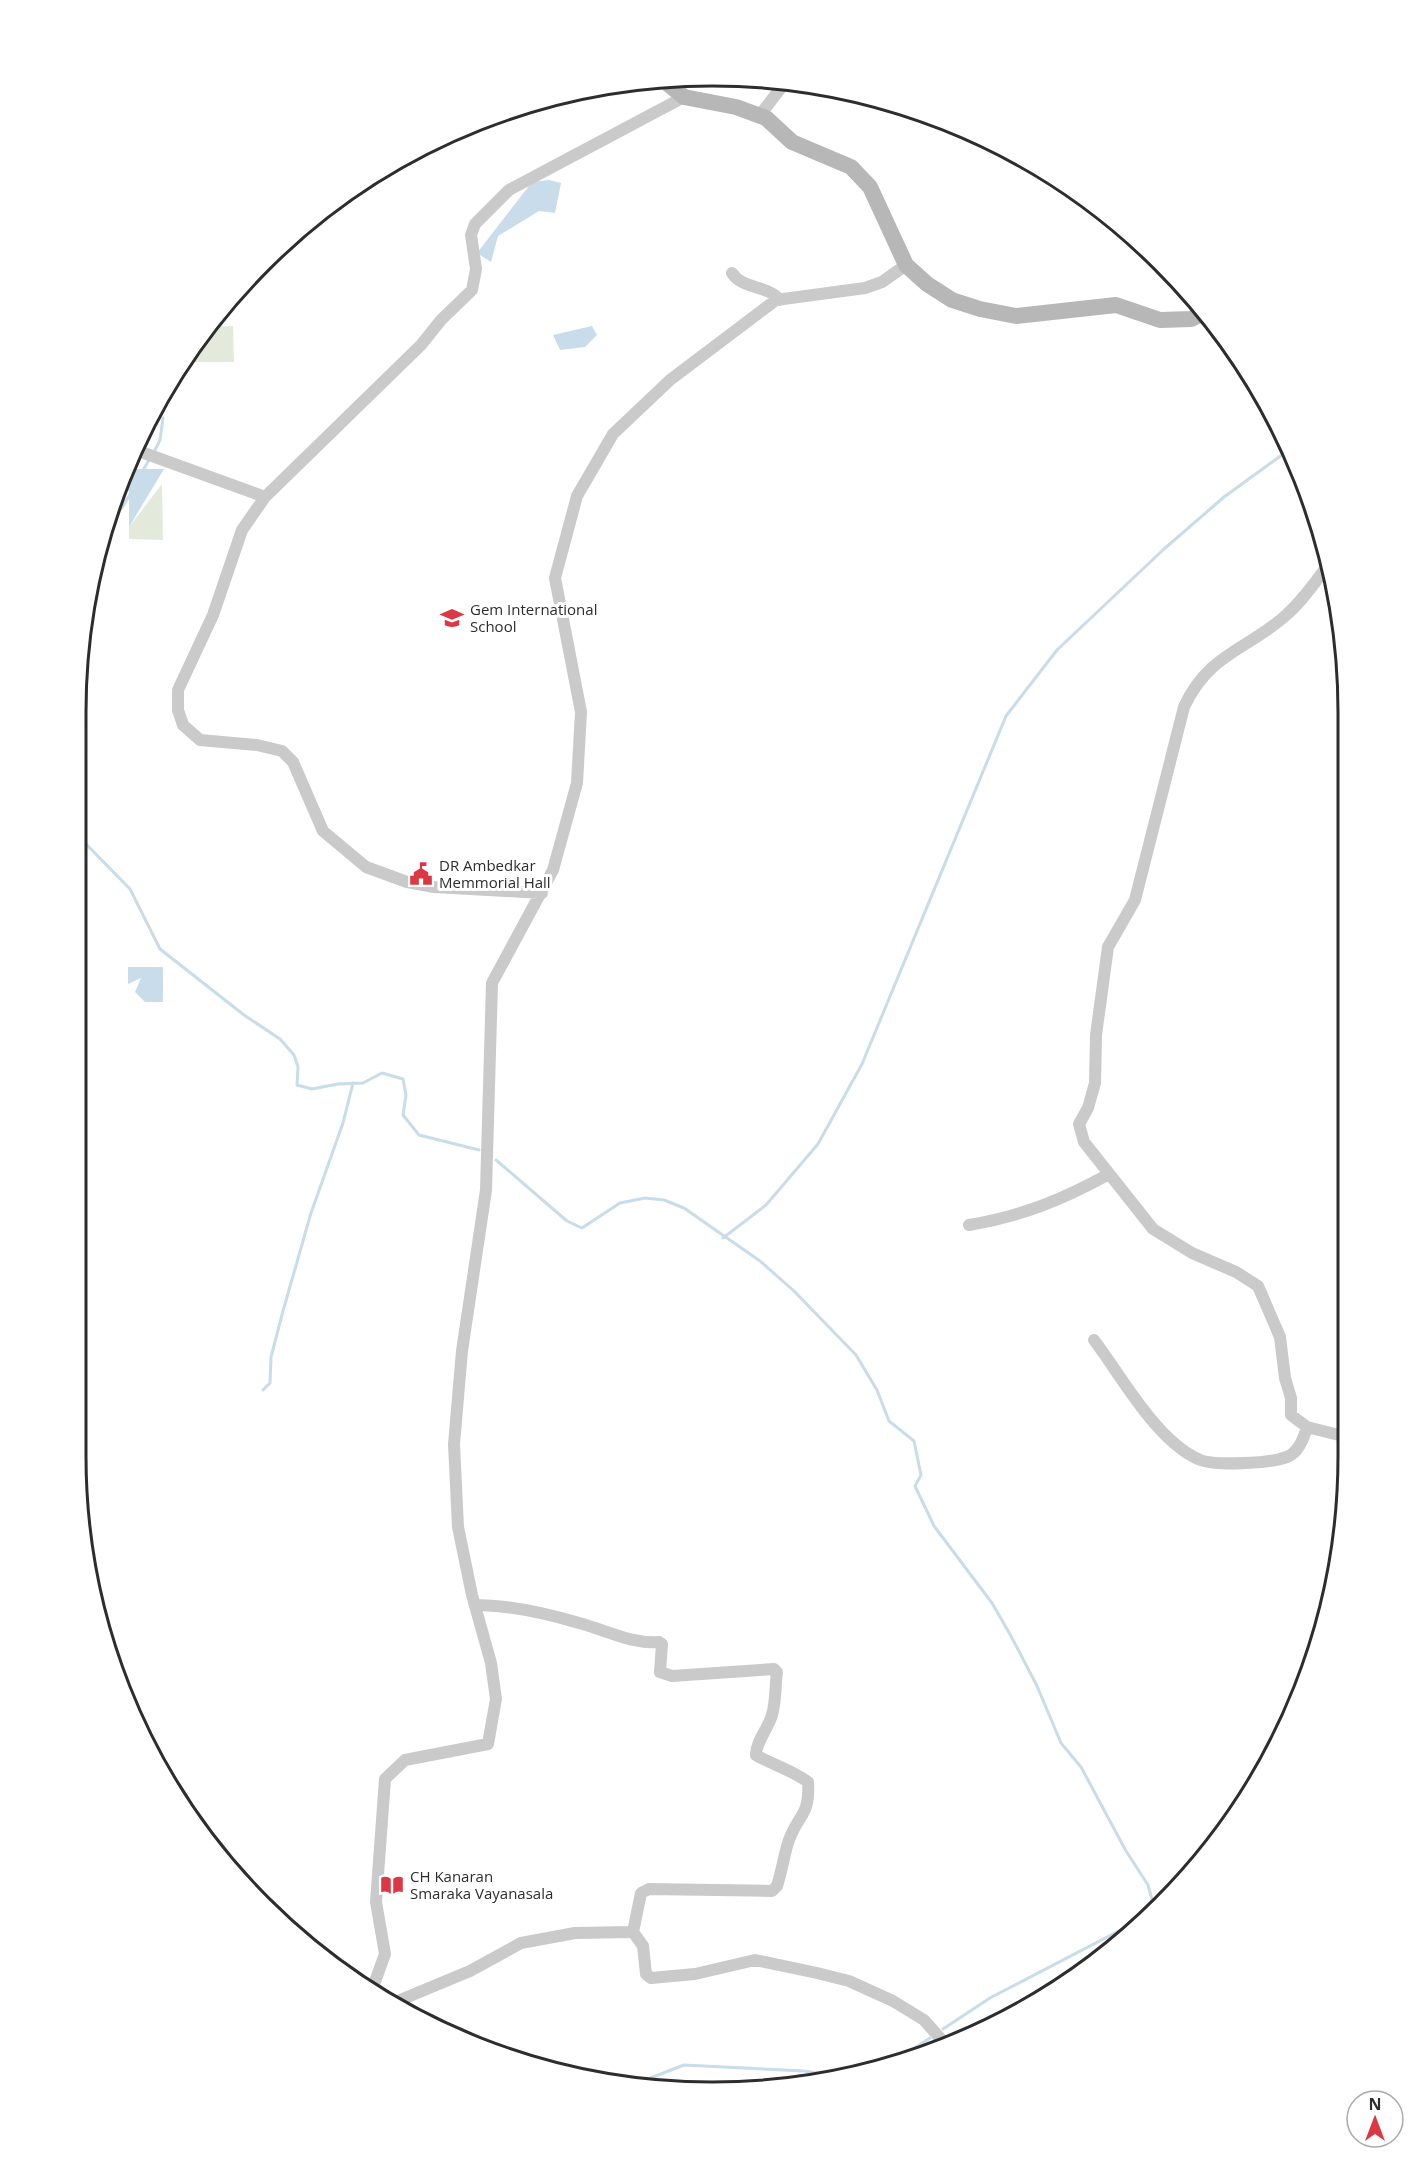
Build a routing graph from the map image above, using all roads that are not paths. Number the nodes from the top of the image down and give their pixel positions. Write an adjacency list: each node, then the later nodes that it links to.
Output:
1 (672, 87): 3 (main road)
2 (780, 90): 4 (street)
3 (684, 97): 4 (main road); 10 (street)
4 (760, 116): 5 (main road)
5 (906, 265): 7 (street); 8 (main road)
6 (732, 273): 7 (street)
7 (780, 300): 12 (street)
8 (1196, 316)
9 (142, 452): 10 (street)
10 (265, 497): 12 (street)
11 (1321, 573): 13 (street)
12 (542, 893): 18 (street)
13 (1109, 1174): 14 (street); 16 (street)
14 (969, 1225)
15 (1094, 1340): 16 (street)
16 (1307, 1427): 17 (street)
17 (1338, 1435)
18 (475, 1605): 19 (street); 20 (street)
19 (633, 1932): 21 (street); 22 (street)
20 (375, 1983)
21 (401, 2000)
22 (940, 2038)

